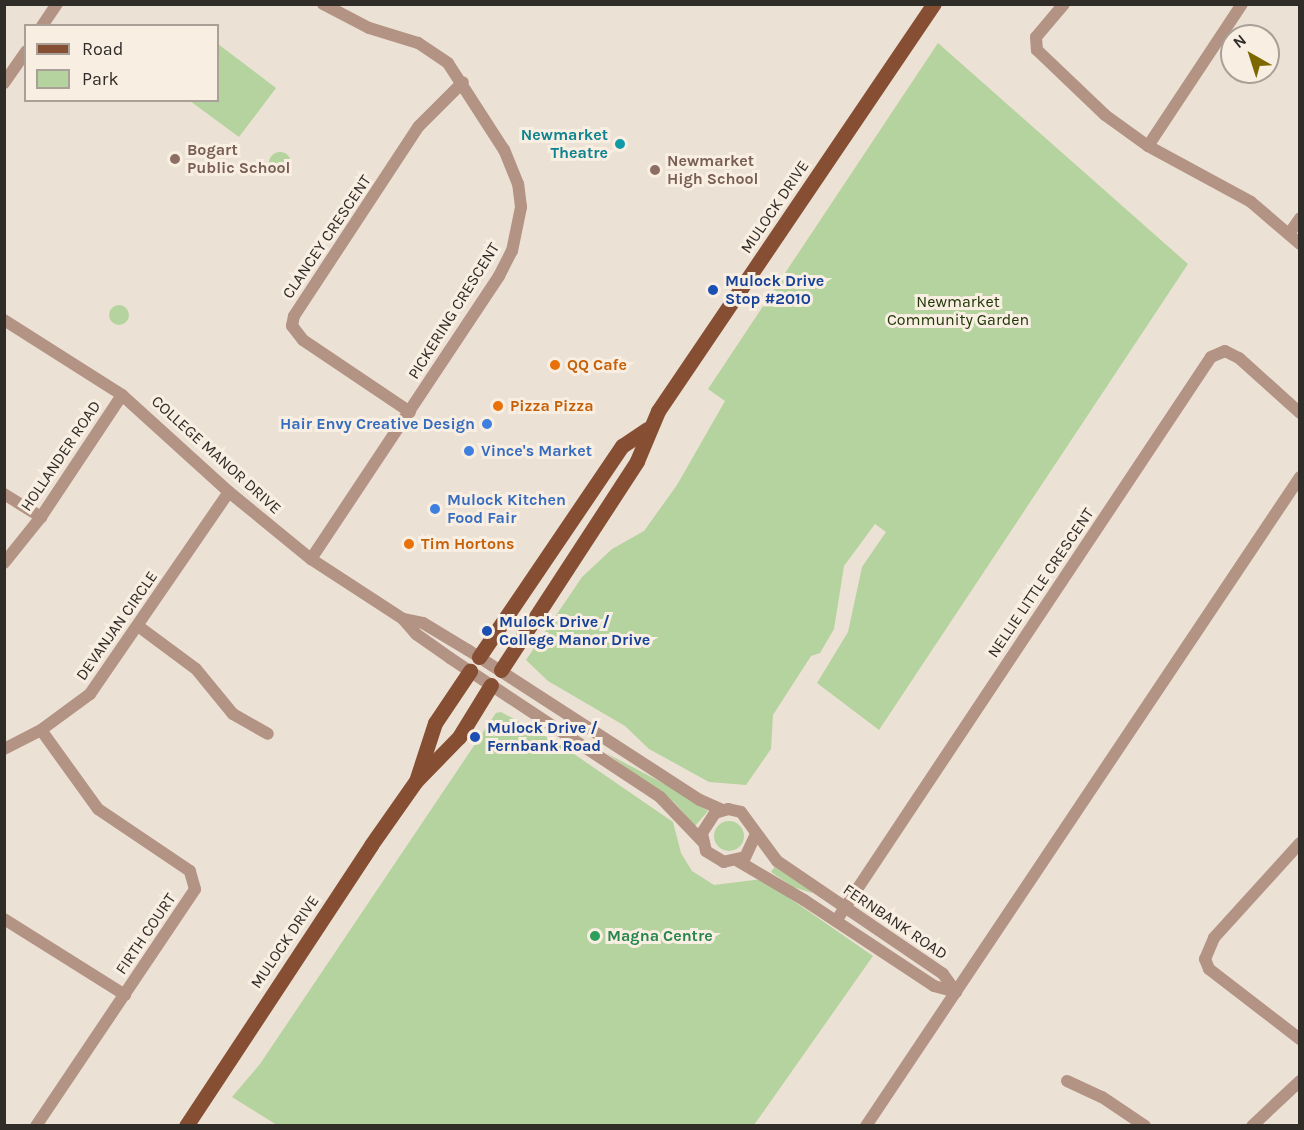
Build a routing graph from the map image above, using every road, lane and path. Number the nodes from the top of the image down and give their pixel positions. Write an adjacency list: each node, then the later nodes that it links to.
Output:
1 (57, 4): 6 (street)
2 (322, 4): 9 (street, PICKERING CRESCENT)
3 (934, 4): 18 (main road, MULOCK DRIVE)
4 (1064, 4): 10 (street)
5 (1242, 4): 10 (street)
6 (43, 24)
7 (24, 54): 8 (street)
8 (4, 82)
9 (463, 82): 16 (street, PICKERING CRESCENT); 16 (street, CLANCEY CRESCENT)
10 (1148, 146): 12 (street)
11 (1299, 218): 12 (street)
12 (1289, 234): 13 (street)
13 (1299, 244)
14 (4, 320): 15 (street, COLLEGE MANOR DRIVE)
15 (122, 394): 20 (street, COLLEGE MANOR DRIVE); 22 (street, HOLLANDER ROAD)
16 (410, 412): 23 (street, PICKERING CRESCENT)
17 (1299, 413): 40 (street, NELLIE LITTLE CRESCENT)
18 (647, 429): 27 (main road, MULOCK DRIVE); 29 (main road, MULOCK DRIVE)
19 (1299, 477): 43 (street)
20 (229, 492): 23 (street, COLLEGE MANOR DRIVE); 26 (street, DEVANJAN CIRCLE)
21 (4, 494): 22 (street)
22 (41, 517): 24 (street, HOLLANDER ROAD)
23 (311, 559): 25 (street, COLLEGE MANOR DRIVE)
24 (4, 563)
25 (403, 619): 27 (street, COLLEGE MANOR DRIVE); 28 (street, COLLEGE MANOR DRIVE)
26 (138, 626): 31 (street, DEVANJAN CIRCLE); 32 (street)
27 (479, 657): 29 (street)
28 (470, 670): 30 (street, COLLEGE MANOR DRIVE); 34 (main road, MULOCK DRIVE)
29 (501, 670): 35 (street)
30 (491, 685): 34 (main road, MULOCK DRIVE); 37 (street)
31 (41, 730): 33 (street, DEVANJAN CIRCLE); 44 (street, FIRTH COURT)
32 (268, 734)
33 (4, 749)
34 (416, 781): 49 (main road, MULOCK DRIVE)
35 (722, 810): 36 (street); 37 (street)
36 (755, 836): 39 (street); 40 (street, FERNBANK ROAD)
37 (702, 841): 39 (street)
38 (1299, 843): 45 (street)
39 (738, 861): 42 (street, FERNBANK ROAD)
40 (845, 907): 42 (street, NELLIE LITTLE CRESCENT); 43 (street, FERNBANK ROAD)
41 (4, 919): 44 (street)
42 (836, 921): 43 (street, FERNBANK ROAD)
43 (956, 992): 50 (street)
44 (125, 995): 48 (street, FIRTH COURT)
45 (1299, 1039)
46 (1299, 1081): 52 (street)
47 (1067, 1082): 51 (street)
48 (36, 1125)
49 (186, 1125)
50 (866, 1125)
51 (1145, 1125)
52 (1252, 1125)

